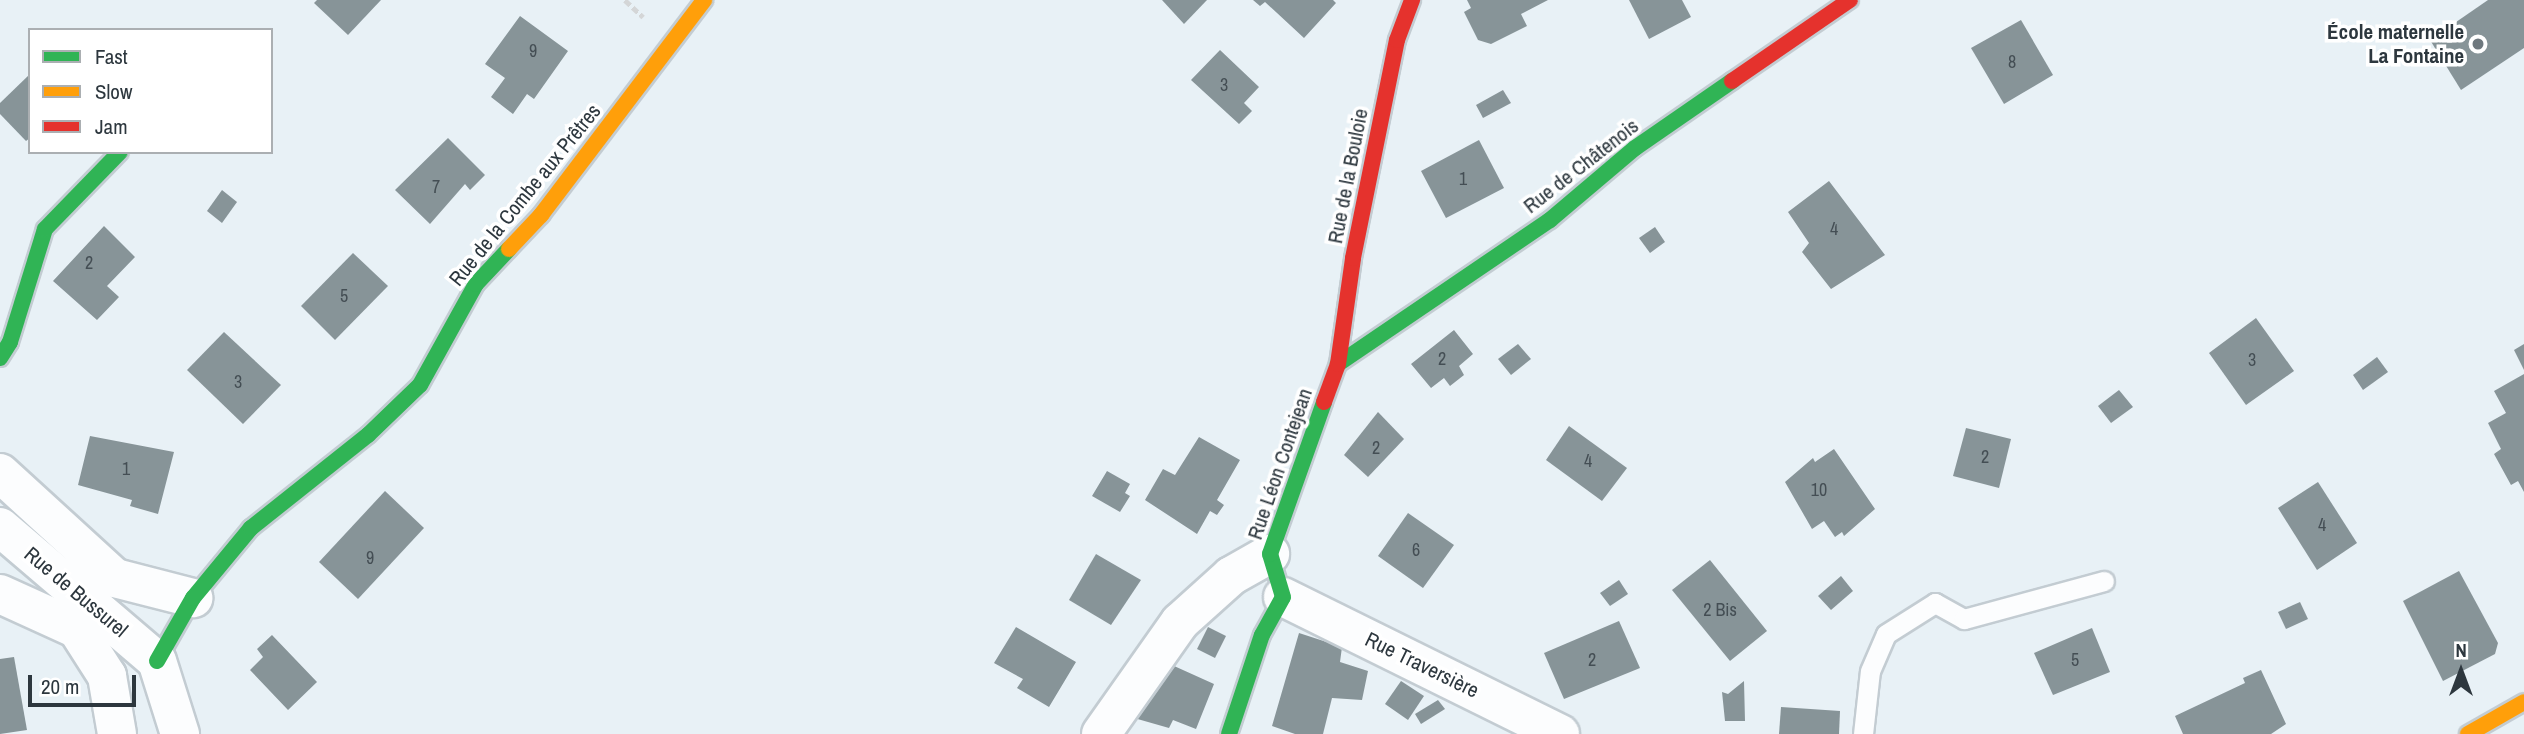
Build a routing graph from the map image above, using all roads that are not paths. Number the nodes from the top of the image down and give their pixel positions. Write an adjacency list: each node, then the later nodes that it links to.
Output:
1 (704, 0): 13 (street, Rue de la Combe aux Prêtres)
2 (1412, 0): 6 (street, Rue de la Bouloie)
3 (1850, 0): 6 (street, Rue de Châtenois)
4 (118, 154): 5 (street)
5 (0, 358)
6 (1338, 365): 9 (street, Rue Léon Contejean)
7 (0, 473): 13 (street)
8 (0, 527): 14 (street, Rue de Bussurel)
9 (1270, 554): 12 (street, Rue Léon Contejean); 18 (street)
10 (2104, 581): 21 (lane)
11 (0, 594): 16 (street)
12 (1283, 597): 19 (street); 20 (street, Rue Traversière)
13 (193, 598): 14 (street, Rue de la Combe aux Prêtres)
14 (157, 661): 17 (street)
15 (2524, 702): 22 (street)
16 (117, 734)
17 (180, 734)
18 (1101, 734)
19 (1228, 734)
20 (1560, 734)
21 (1863, 734)
22 (2468, 734)

